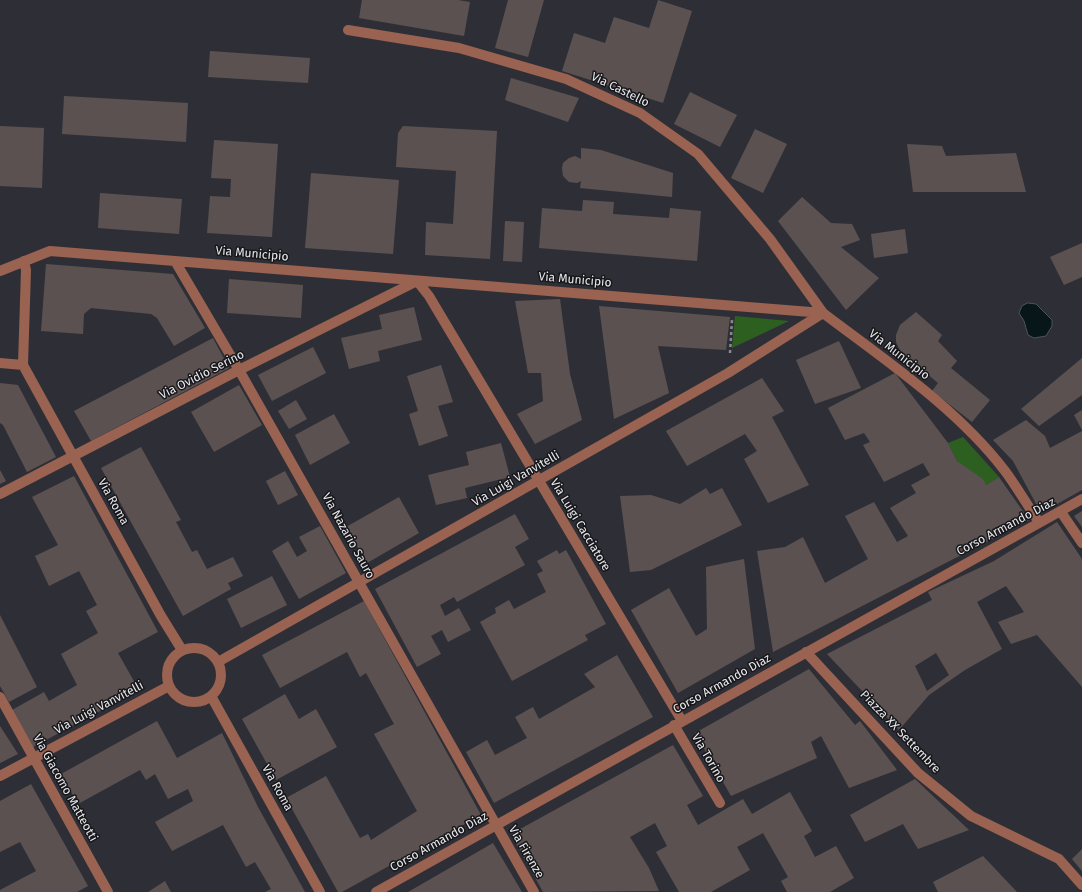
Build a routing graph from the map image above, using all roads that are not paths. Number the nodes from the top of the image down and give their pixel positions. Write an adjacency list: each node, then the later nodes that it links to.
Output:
1 (348, 30): 6 (street, Via Castello)
2 (24, 261): 3 (street, Via Municipio); 4 (street, Via Municipio); 8 (street)
3 (175, 261): 5 (street, Via Municipio); 9 (street, Via Nazario Sauro)
4 (0, 271)
5 (417, 281): 6 (street, Via Municipio); 9 (street, Via Ovidio Serino); 11 (street, Via Luigi Cacciatore)
6 (823, 313): 11 (street, Via Luigi Vanvitelli); 15 (street, Via Municipio)
7 (0, 363): 8 (street)
8 (22, 365): 10 (street, Via Roma)
9 (239, 370): 10 (street, Via Ovidio Serino); 17 (street, Via Nazario Sauro)
10 (73, 456): 12 (street, Via Ovidio Serino); 18 (street, Via Roma)
11 (539, 481): 17 (street, Via Luigi Vanvitelli); 24 (street, Via Luigi Cacciatore)
12 (0, 494)
13 (1082, 499): 14 (street, Corso Armando Diaz)
14 (1061, 512): 15 (street, Corso Armando Diaz); 16 (street)
15 (1039, 522): 19 (street, Corso Armando Diaz)
16 (1082, 543)
17 (359, 582): 20 (street, Via Luigi Vanvitelli); 28 (street, Via Nazario Sauro)
18 (182, 650): 20 (street); 21 (street)
19 (806, 652): 24 (street, Corso Armando Diaz); 29 (street, Piazza XX Settembre)
20 (218, 662): 22 (street)
21 (169, 686): 22 (street); 25 (street, Via Luigi Vanvitelli)
22 (211, 696): 31 (street, Via Roma)
23 (0, 697): 25 (street, Via Giacomo Matteotti)
24 (678, 723): 27 (street, Via Torino); 28 (street, Corso Armando Diaz)
25 (34, 758): 26 (street, Via Luigi Vanvitelli); 30 (street, Via Giacomo Matteotti)
26 (0, 776)
27 (720, 803)
28 (496, 825): 32 (street, Corso Armando Diaz); 33 (street, Via Firenze)
29 (1082, 885)
30 (108, 892)
31 (320, 892)
32 (376, 892)
33 (534, 892)

